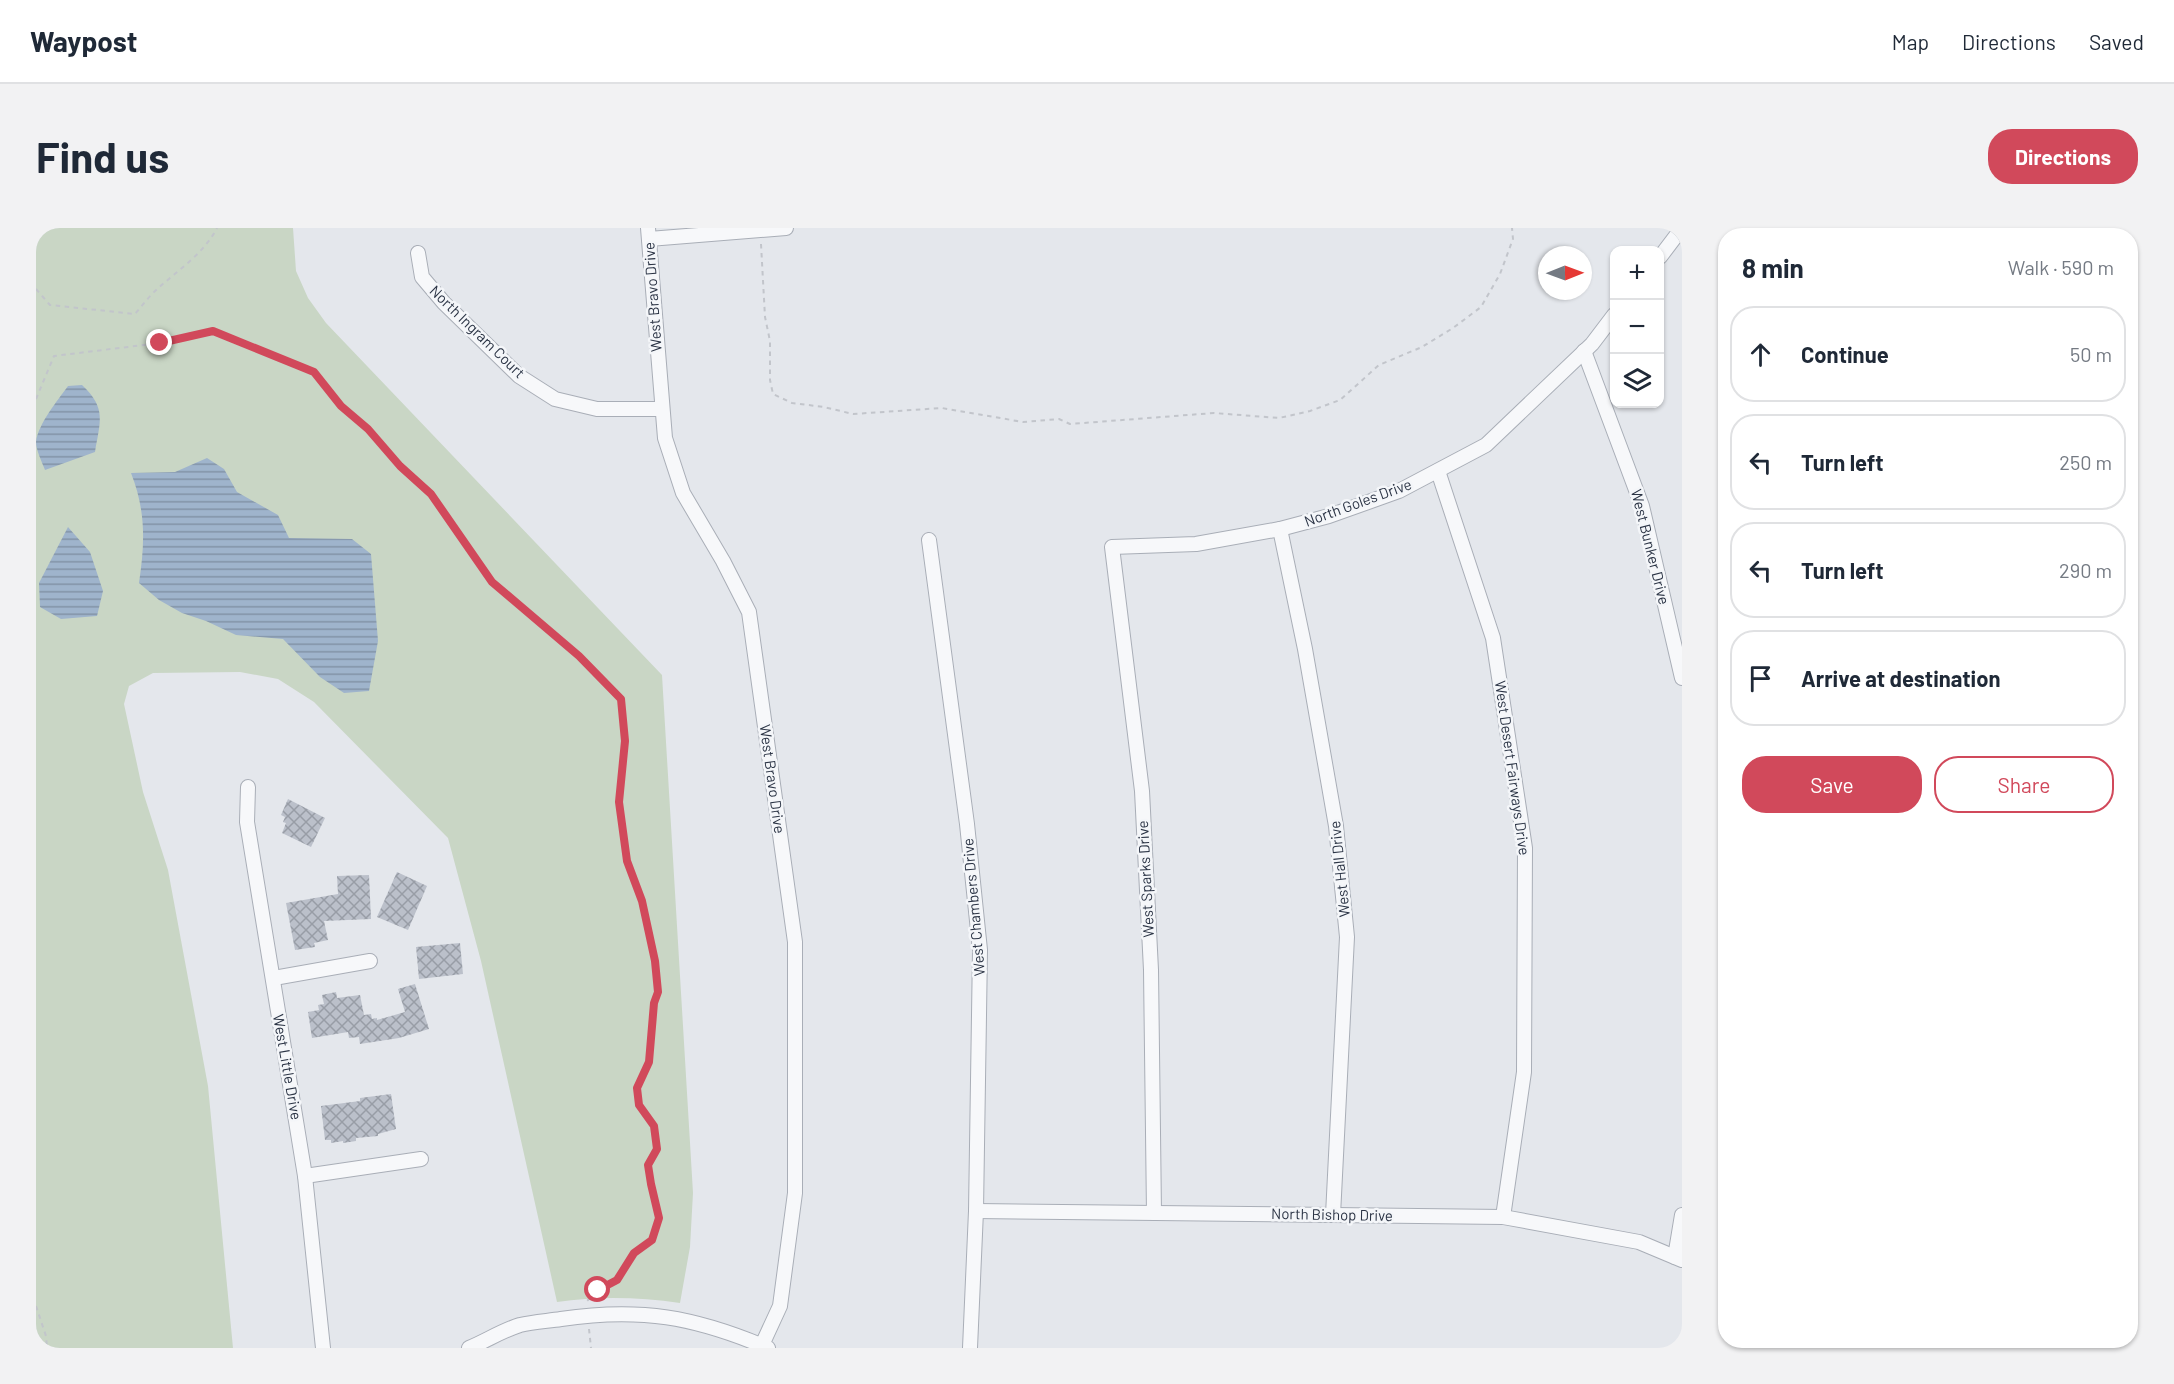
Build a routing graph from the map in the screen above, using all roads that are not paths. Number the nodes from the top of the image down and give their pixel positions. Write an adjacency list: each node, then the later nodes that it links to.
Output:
1 (786, 228): 3 (street)
2 (1682, 228): 4 (street)
3 (649, 233): 8 (street, West Bravo Drive)
4 (1664, 251)
5 (418, 253): 8 (street, North Ingram Court)
6 (1610, 320): 7 (street, North Goles Drive)
7 (1584, 351): 9 (street, North Goles Drive); 13 (street, West Bunker Drive)
8 (662, 409): 25 (street, West Bravo Drive)
9 (1438, 471): 10 (street, North Goles Drive); 23 (street, West Desert Fairways Drive)
10 (1280, 529): 12 (street, North Goles Drive); 21 (street, West Hall Drive)
11 (929, 540): 19 (street, West Chambers Drive)
12 (1112, 547): 20 (street, West Sparks Drive)
13 (1682, 678)
14 (248, 787): 16 (street, West Little Drive)
15 (370, 961): 16 (street)
16 (274, 978): 18 (street, West Little Drive)
17 (422, 1160): 18 (street)
18 (305, 1176): 26 (street, West Little Drive)
19 (976, 1211): 20 (street, North Bishop Drive); 28 (street, West Chambers Drive)
20 (1154, 1213): 21 (street, North Bishop Drive)
21 (1333, 1215): 23 (street, North Bishop Drive)
22 (1682, 1215): 24 (street)
23 (1503, 1217): 24 (street, North Bishop Drive)
24 (1679, 1259)
25 (766, 1346): 27 (street)
26 (323, 1348)
27 (469, 1348)
28 (970, 1348)

